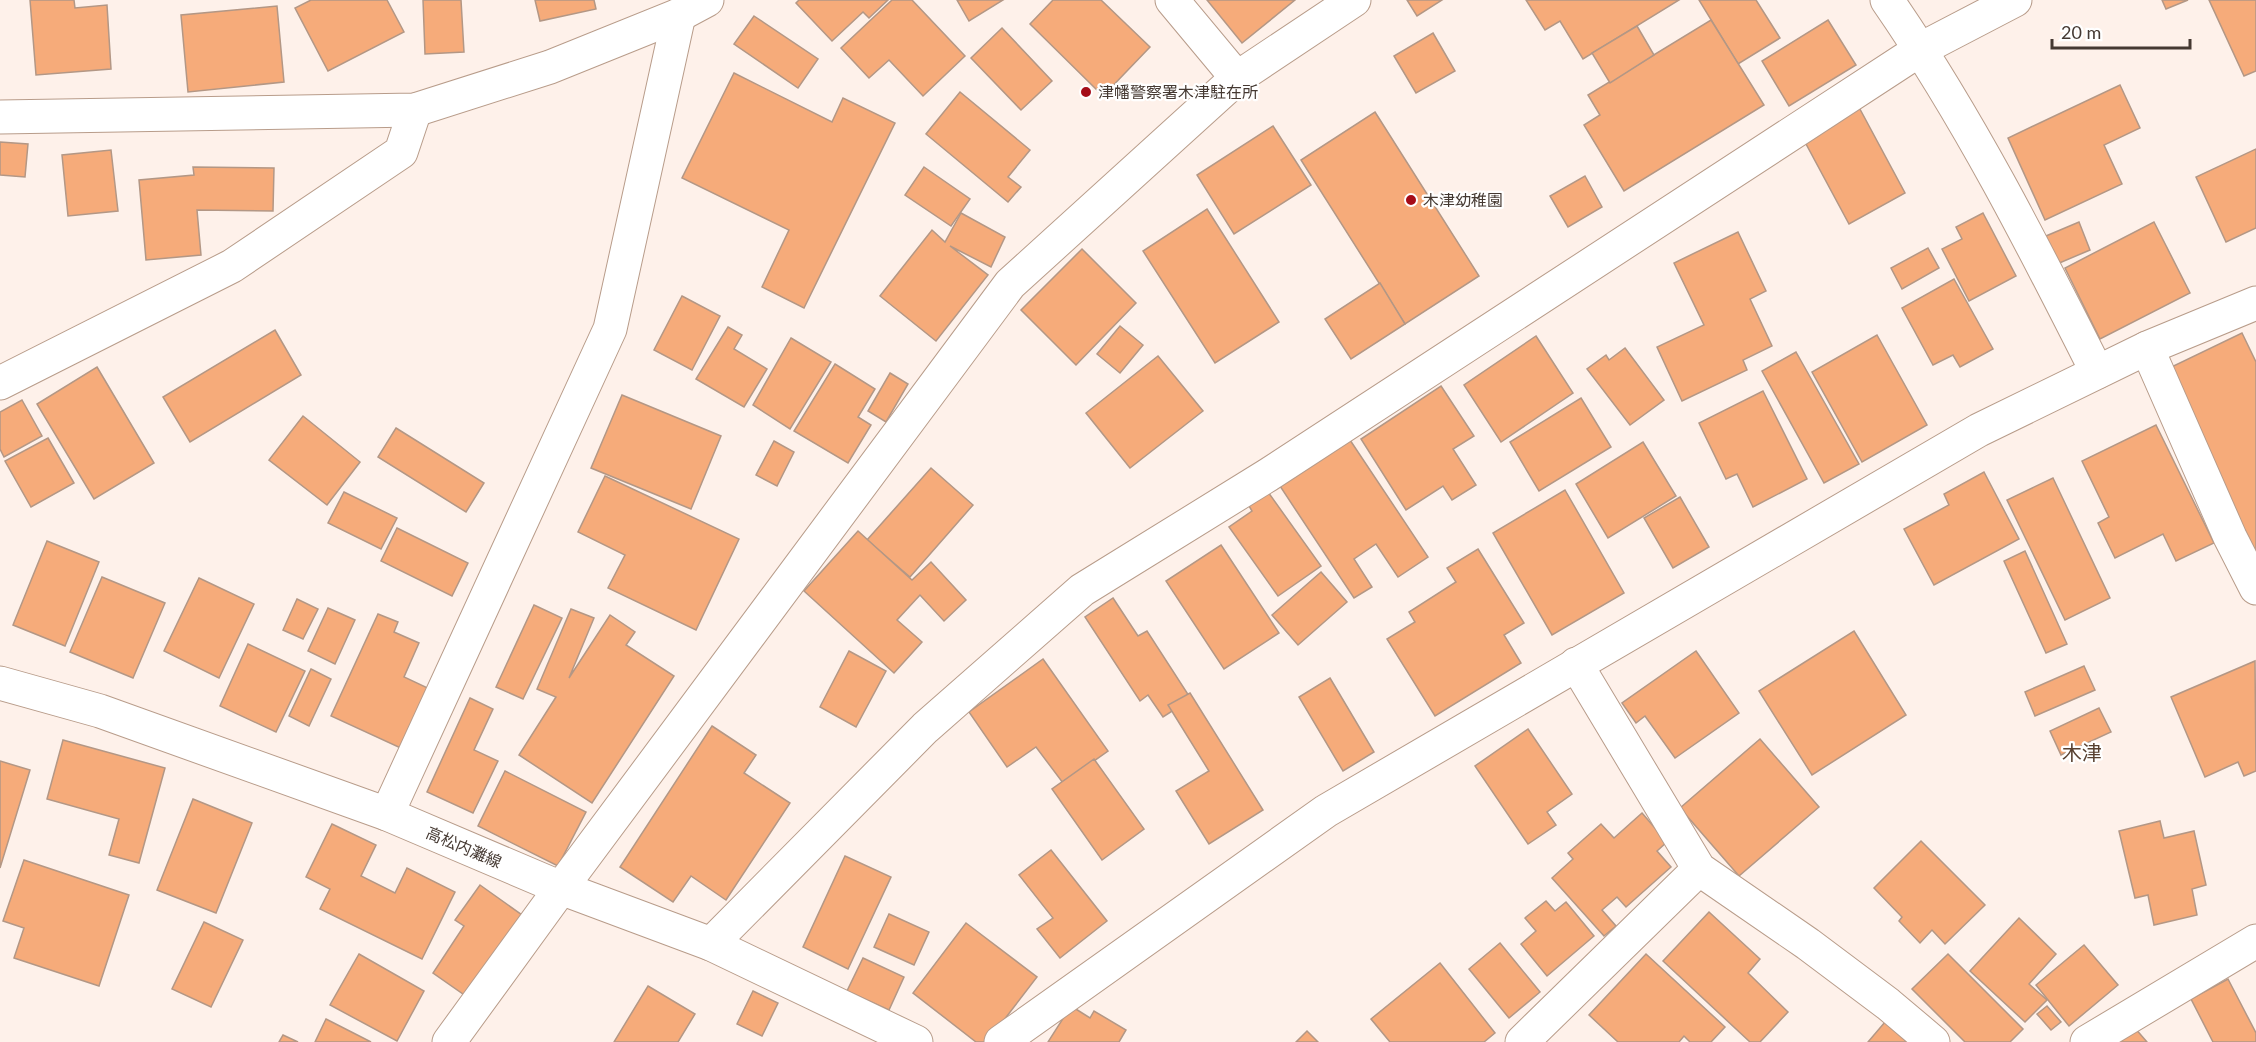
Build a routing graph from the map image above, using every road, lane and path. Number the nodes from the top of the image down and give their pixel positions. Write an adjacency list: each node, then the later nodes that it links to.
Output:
1 (1172, 0): 7 (street)
2 (1354, 0): 7 (street)
3 (1887, 0): 6 (street)
4 (2015, 0): 6 (street)
5 (693, 7): 8 (street); 17 (street)
6 (1921, 49): 12 (street); 21 (street)
7 (1237, 78): 19 (street)
8 (415, 110): 9 (street); 13 (street)
9 (0, 117)
10 (2256, 303): 11 (street)
11 (2147, 348): 12 (street); 14 (street)
12 (2097, 372): 15 (street)
13 (0, 383)
14 (2256, 588)
15 (1576, 664): 18 (street); 24 (street)
16 (0, 683): 17 (street, 高松内灘線)
17 (387, 814): 19 (street, 高松内灘線)
18 (1699, 869): 25 (street); 26 (street)
19 (561, 888): 21 (street, 高松内灘線); 22 (street)
20 (2256, 941): 27 (street)
21 (711, 944): 23 (street, 高松内灘線)
22 (449, 1042)
23 (916, 1042)
24 (1001, 1042)
25 (1522, 1042)
26 (1933, 1042)
27 (2087, 1042)

